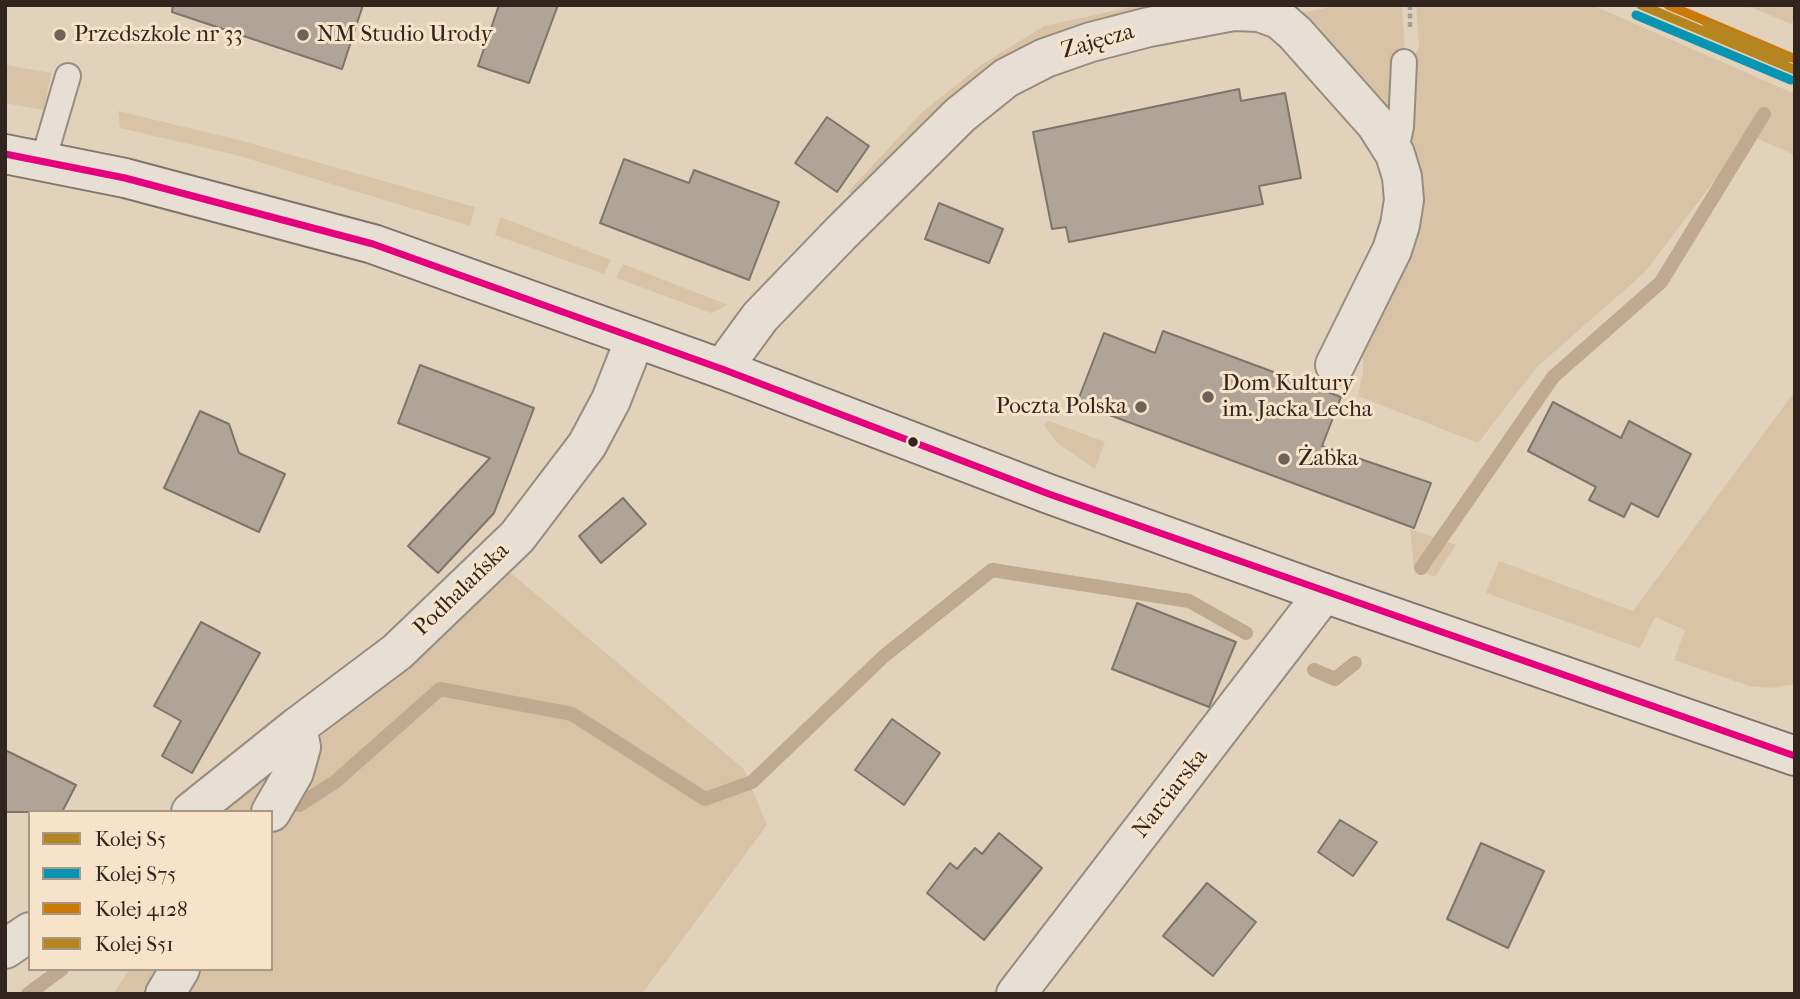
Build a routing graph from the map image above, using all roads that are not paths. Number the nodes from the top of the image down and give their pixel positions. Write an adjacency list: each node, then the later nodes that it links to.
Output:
1 (1404, 62): 4 (lane)
2 (68, 76): 5 (lane)
3 (5, 154): 5 (street)
4 (1395, 154): 7 (street, Zajęcza); 8 (street, Zajęcza)
5 (43, 162): 6 (street)
6 (635, 340): 8 (street); 10 (street, Podhalańska)
7 (1335, 365)
8 (722, 369): 9 (street)
9 (1324, 593): 11 (street); 18 (street, Narciarska)
10 (297, 727): 12 (street, Podhalańska); 13 (street)
11 (1795, 756)
12 (193, 810)
13 (272, 810)
14 (28, 933): 15 (street)
15 (5, 949)
16 (179, 971): 17 (street)
17 (165, 994)
18 (1016, 994)

